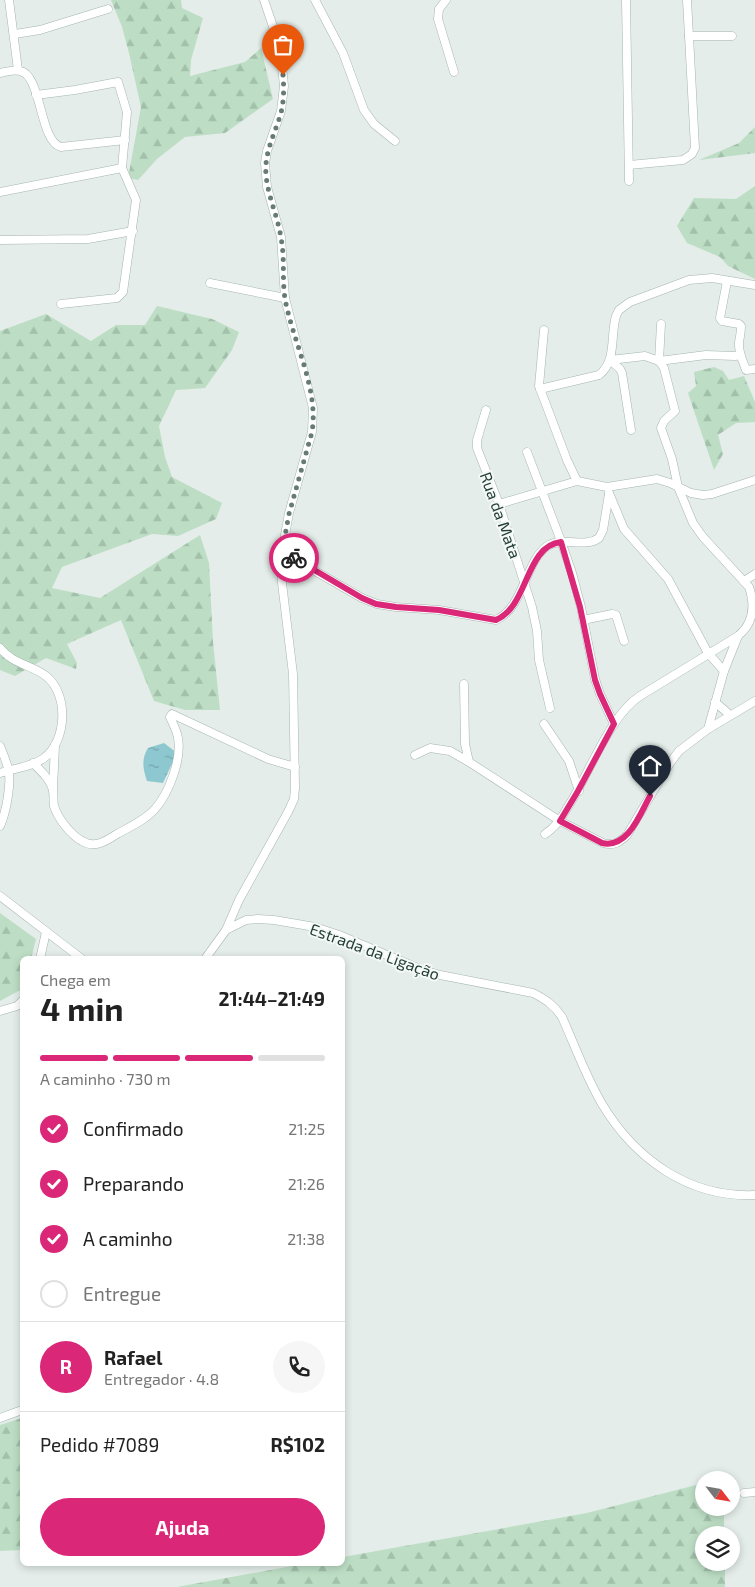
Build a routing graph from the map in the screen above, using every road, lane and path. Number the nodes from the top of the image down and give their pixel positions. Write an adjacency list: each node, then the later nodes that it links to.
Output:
1 (9, 0): 8 (street)
2 (264, 0): 26 (street)
3 (315, 0): 16 (street)
4 (446, 0): 12 (street)
5 (626, 0): 17 (street)
6 (687, 0): 9 (street)
7 (108, 10): 8 (street)
8 (15, 34): 11 (street)
9 (689, 36): 10 (street); 17 (street)
10 (732, 36)
11 (18, 70): 13 (street); 14 (street)
12 (454, 72)
13 (0, 73)
14 (36, 95): 15 (street); 15 (street)
15 (125, 140): 18 (street)
16 (395, 141)
17 (629, 165): 19 (street)
18 (122, 168): 20 (street); 21 (street)
19 (629, 181)
20 (0, 192)
21 (133, 231): 22 (street); 27 (street)
22 (0, 240)
23 (727, 281): 25 (street); 30 (street); 31 (street)
24 (210, 283): 26 (street)
25 (755, 285)
26 (285, 298): 45 (street)
27 (61, 304)
28 (660, 324): 32 (street)
29 (544, 330): 34 (street)
30 (740, 355): 32 (street); 33 (street)
31 (610, 360): 32 (street); 34 (street); 36 (street)
32 (659, 360): 40 (street)
33 (755, 369)
34 (540, 390): 39 (street)
35 (486, 410): 43 (street, Rua da Mata)
36 (631, 430)
37 (527, 452): 42 (street)
38 (755, 480): 40 (street)
39 (578, 482): 41 (street); 42 (street)
40 (678, 487): 41 (street); 47 (street)
41 (608, 490): 44 (street); 53 (street)
42 (542, 493): 43 (street); 44 (street)
43 (499, 504): 48 (street, Rua da Mata)
44 (561, 542): 48 (street); 49 (street)
45 (282, 552): 48 (street); 68 (street)
46 (755, 574): 47 (street)
47 (744, 581): 50 (street)
48 (525, 584): 58 (street, Rua da Mata)
49 (583, 620): 51 (street); 61 (street)
50 (738, 636): 53 (street); 54 (street)
51 (624, 641)
52 (0, 648): 63 (street)
53 (708, 654): 54 (street); 61 (street)
54 (724, 671): 57 (street)
55 (464, 684): 66 (street)
56 (755, 701): 59 (street)
57 (715, 702): 59 (street); 62 (street)
58 (550, 708)
59 (730, 715): 62 (street)
60 (544, 724): 72 (street)
61 (614, 724): 72 (street)
62 (708, 729): 73 (street)
63 (55, 745): 67 (street); 71 (street)
64 (0, 746): 69 (street)
65 (416, 755): 66 (street)
66 (469, 762): 73 (street)
67 (33, 764): 69 (street); 71 (street)
68 (295, 768): 71 (street); 77 (street)
69 (9, 770): 70 (street); 74 (street)
70 (0, 774)
71 (53, 790)
72 (578, 791): 73 (street)
73 (560, 821): 75 (street)
74 (0, 826)
75 (544, 834)
76 (0, 896): 78 (street)
77 (226, 930): 81 (street); 84 (street, Estrada da Ligação)
78 (46, 932): 79 (street); 80 (street)
79 (41, 956)
80 (78, 956)
81 (207, 956)
82 (20, 1003): 83 (street)
83 (0, 1011)
84 (755, 1195)
85 (20, 1411): 86 (street)
86 (0, 1418)
87 (755, 1492): 88 (street)
88 (744, 1493)

